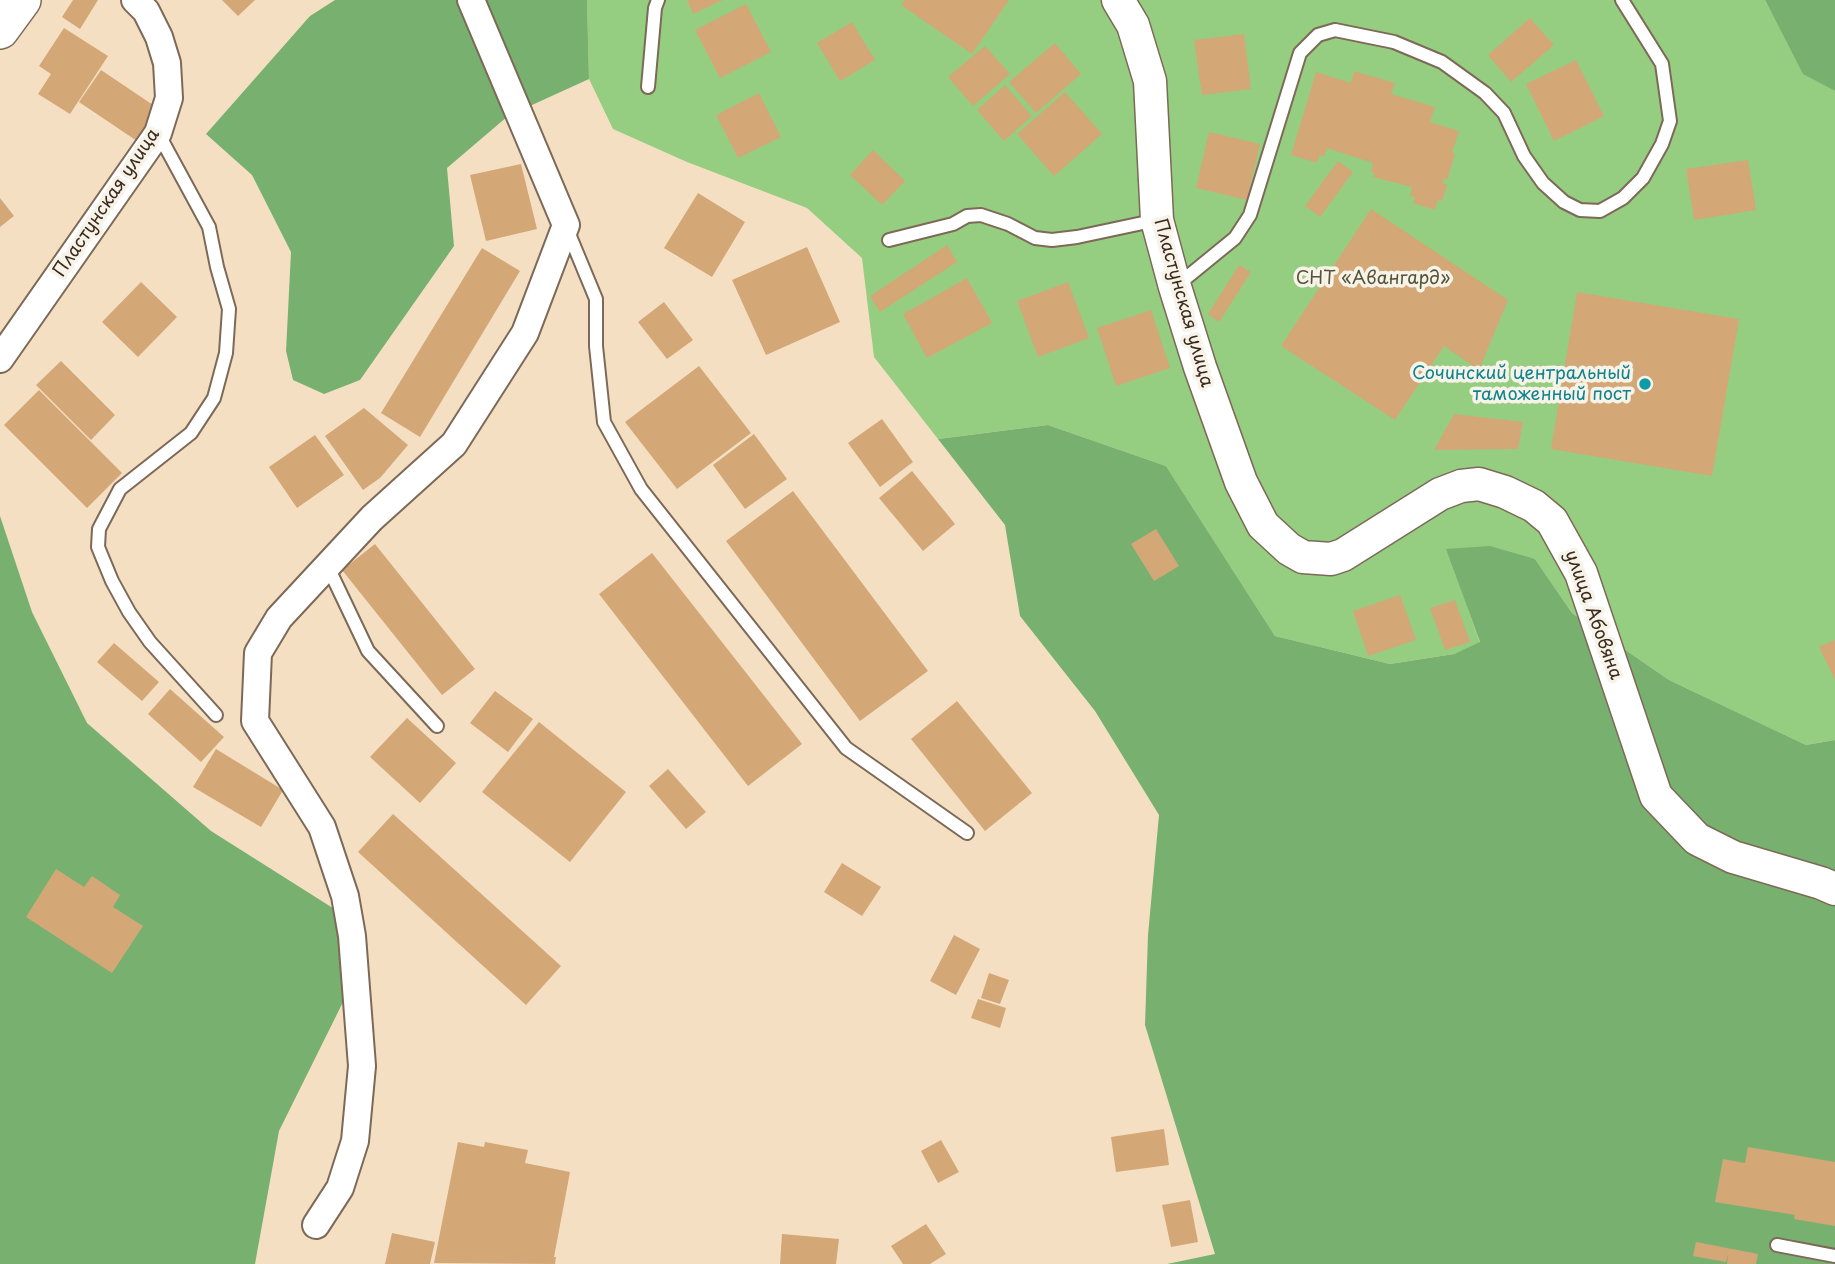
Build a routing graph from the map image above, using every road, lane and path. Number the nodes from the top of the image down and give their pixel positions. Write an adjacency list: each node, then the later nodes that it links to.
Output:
1 (22, 0): 7 (main road)
2 (135, 0): 9 (street, Пластунская улица)
3 (471, 0): 11 (street)
4 (658, 0): 8 (lane)
5 (1118, 0): 10 (street, Пластунская улица)
6 (1622, 0): 13 (lane)
7 (0, 30)
8 (648, 88)
9 (158, 133): 14 (street, Пластунская улица); 17 (lane)
10 (1157, 220): 12 (lane); 13 (street, Пластунская улица)
11 (565, 225): 16 (street); 19 (lane)
12 (888, 240)
13 (1175, 287): 15 (street, Пластунская улица)
14 (0, 359)
15 (1289, 549): 20 (street, улица Абовяна)
16 (328, 567): 18 (lane); 21 (street)
17 (216, 715)
18 (437, 726)
19 (967, 832)
20 (1835, 889)
21 (316, 1225)
22 (1777, 1245): 23 (lane)
23 (1835, 1256)

